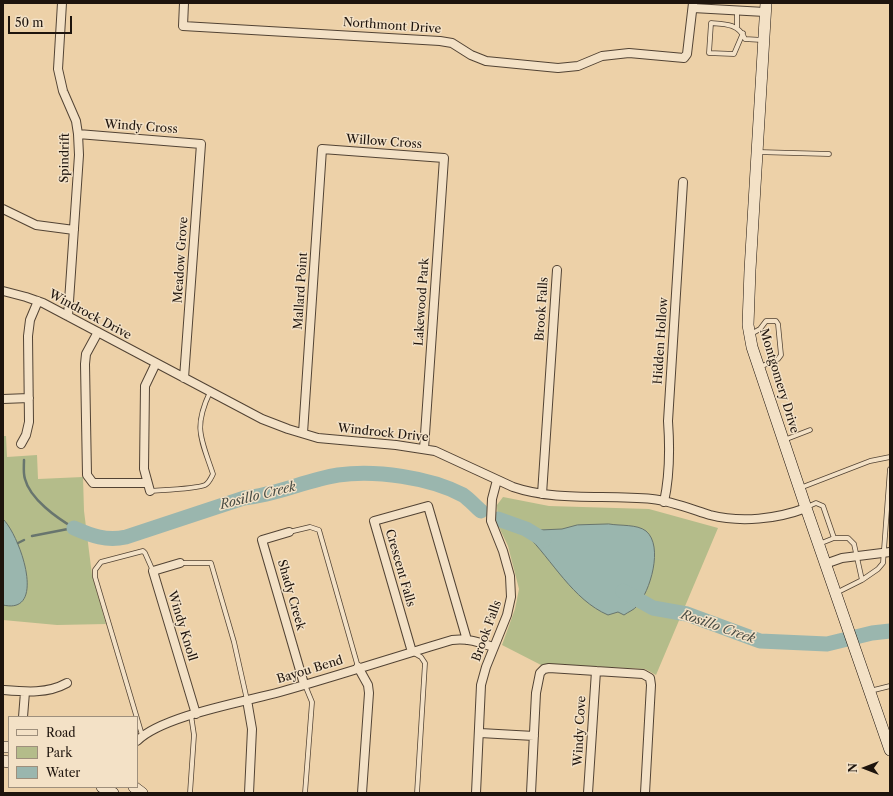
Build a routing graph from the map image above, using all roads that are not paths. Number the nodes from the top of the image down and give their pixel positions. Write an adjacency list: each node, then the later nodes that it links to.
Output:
1 (62, 3): 9 (street, Spindrift)
2 (184, 3): 3 (street, Northmont Drive)
3 (693, 5): 5 (street)
4 (766, 7): 5 (street); 8 (main road, Montgomery Drive)
5 (737, 10): 6 (lane)
6 (737, 27): 7 (lane); 7 (lane)
7 (743, 33): 8 (lane)
8 (765, 40): 12 (main road, Montgomery Drive)
9 (78, 134): 10 (street, Windy Cross); 17 (street, Spindrift)
10 (201, 144): 26 (street, Meadow Grove)
11 (322, 149): 14 (street, Willow Cross); 31 (street, Mallard Point)
12 (757, 152): 13 (lane); 23 (main road, Montgomery Drive)
13 (829, 154)
14 (444, 158): 34 (street, Lakewood Park)
15 (683, 182): 41 (street, Hidden Hollow)
16 (3, 209): 17 (street)
17 (74, 230): 21 (street, Spindrift)
18 (557, 270): 40 (street, Brook Falls)
19 (3, 291): 20 (street, Windrock Drive)
20 (38, 301): 21 (street, Windrock Drive); 28 (street)
21 (68, 316): 22 (street, Windrock Drive)
22 (98, 332): 24 (street, Windrock Drive); 38 (street)
23 (750, 334): 25 (main road, Montgomery Drive); 25 (lane)
24 (156, 363): 26 (street, Windrock Drive); 38 (street)
25 (759, 367): 32 (main road, Montgomery Drive)
26 (184, 378): 27 (street, Windrock Drive)
27 (210, 391): 31 (street, Windrock Drive); 38 (lane)
28 (29, 398): 29 (street); 33 (street)
29 (3, 399)
30 (810, 430): 32 (lane)
31 (303, 434): 34 (street, Windrock Drive)
32 (784, 441): 39 (main road, Montgomery Drive)
33 (21, 444)
34 (424, 449): 37 (street, Windrock Drive)
35 (890, 457): 39 (lane)
36 (890, 469): 46 (lane)
37 (498, 480): 40 (street, Windrock Drive); 54 (street, Brook Falls)
38 (149, 487)
39 (799, 488): 42 (main road, Montgomery Drive)
40 (542, 494): 41 (street, Windrock Drive)
41 (664, 502): 42 (street, Windrock Drive)
42 (806, 508): 44 (lane); 45 (main road, Montgomery Drive)
43 (289, 532): 56 (lane); 59 (street, Shady Creek)
44 (834, 538): 45 (lane); 47 (lane)
45 (819, 544): 49 (main road, Montgomery Drive)
46 (887, 553): 47 (street); 51 (lane)
47 (857, 556): 49 (street); 51 (lane)
48 (180, 563): 50 (street); 64 (lane)
49 (826, 564): 52 (main road, Montgomery Drive)
50 (153, 571): 65 (street, Windy Knoll); 67 (lane)
51 (862, 580): 52 (lane)
52 (835, 593): 62 (main road, Montgomery Drive)
53 (468, 640): 54 (street, Bayou Bend); 55 (street, Bayou Bend); 55 (street, Crescent Falls)
54 (493, 647): 68 (street, Brook Falls)
55 (412, 652): 56 (street, Bayou Bend); 76 (lane)
56 (358, 667): 59 (street, Bayou Bend); 75 (street)
57 (596, 671): 69 (street); 79 (street, Windy Cove); 80 (street)
58 (67, 683): 63 (street)
59 (304, 684): 64 (street, Bayou Bend); 74 (lane)
60 (890, 686): 62 (lane)
61 (3, 690): 63 (street)
62 (870, 691): 71 (main road, Montgomery Drive)
63 (25, 692): 66 (street)
64 (247, 700): 65 (street, Bayou Bend); 73 (street)
65 (194, 715): 70 (street, Bayou Bend); 72 (lane)
66 (23, 716)
67 (134, 716)
68 (480, 733): 69 (street); 77 (street, Brook Falls)
69 (534, 736): 78 (street)
70 (140, 738)
71 (890, 750)
72 (190, 793)
73 (249, 793)
74 (304, 793)
75 (362, 793)
76 (417, 793)
77 (476, 793)
78 (531, 793)
79 (588, 793)
80 (645, 793)

